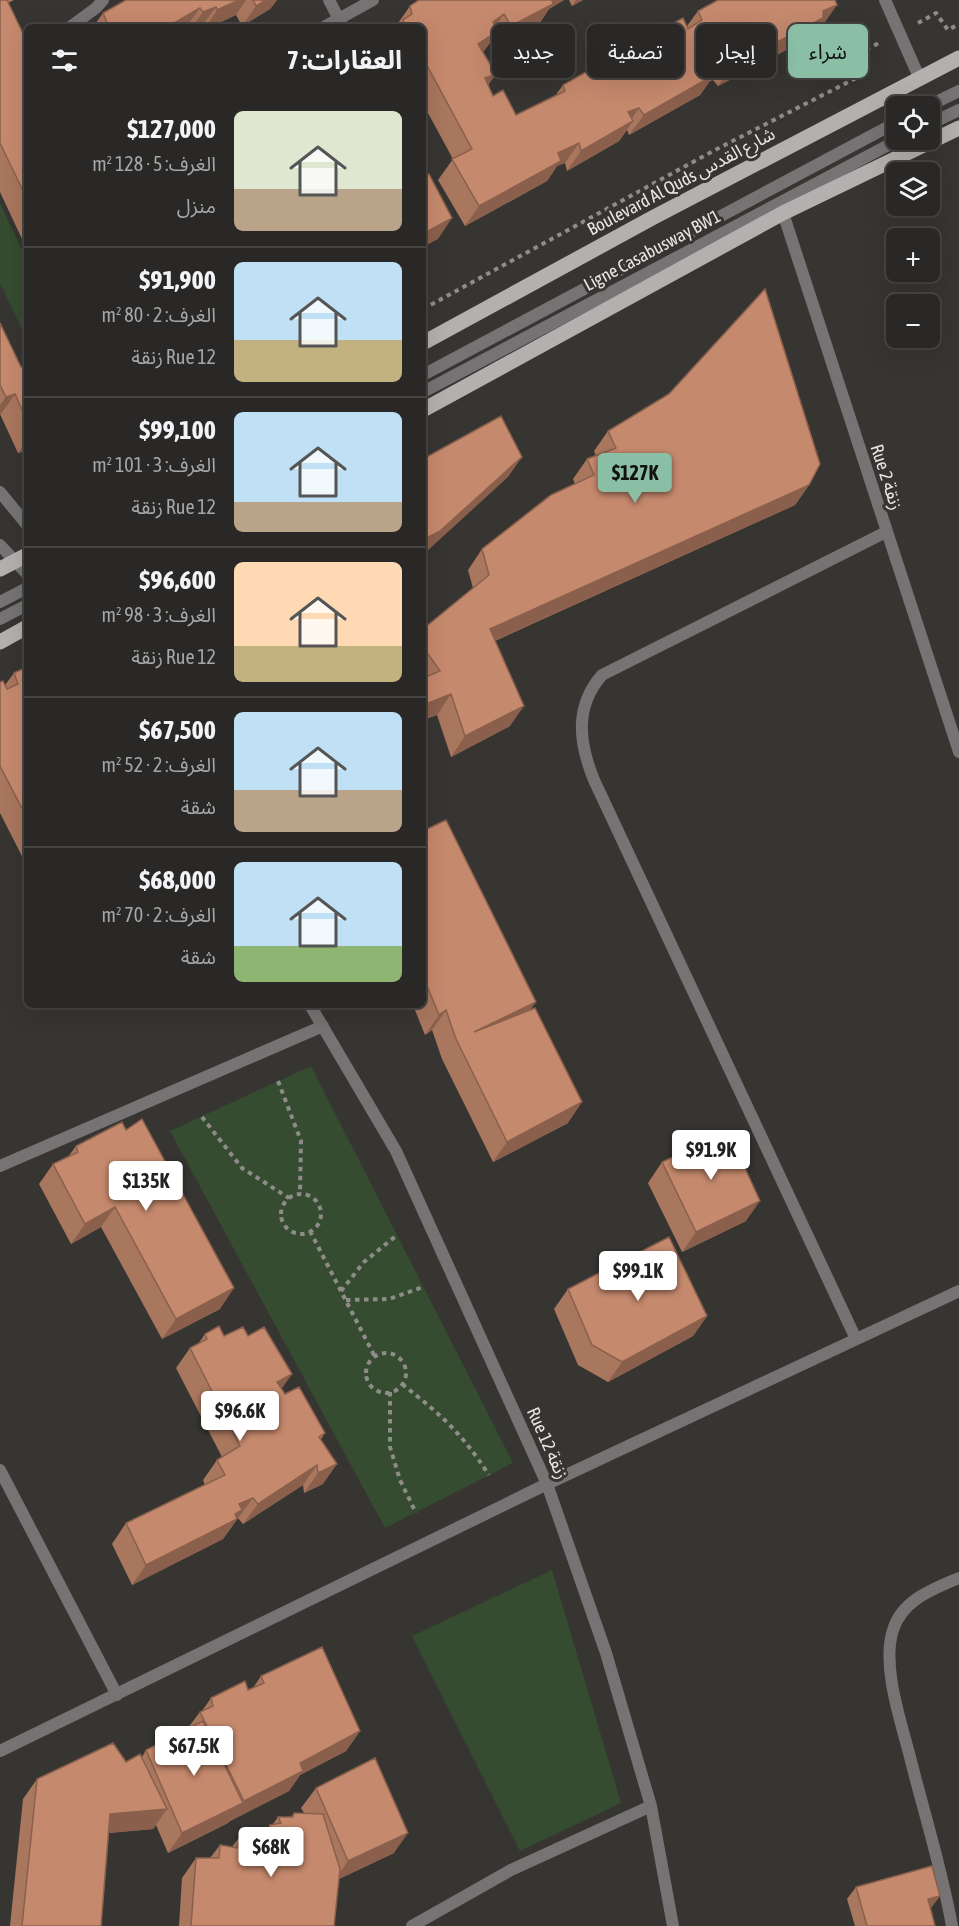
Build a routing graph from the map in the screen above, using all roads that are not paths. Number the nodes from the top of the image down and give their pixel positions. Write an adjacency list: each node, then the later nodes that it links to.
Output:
1 (103, 0): 6 (street)
2 (329, 0): 5 (street)
3 (373, 0): 5 (street)
4 (885, 0): 8 (street)
5 (341, 23)
6 (74, 24)
7 (959, 58): 8 (main road, Boulevard Al Quds شارع القدس)
8 (920, 77): 17 (main road, Boulevard Al Quds شارع القدس)
9 (959, 91): 10 (street)
10 (940, 100)
11 (959, 110): 12 (street)
12 (940, 119)
13 (886, 128): 18 (street, Ligne Casabusway BW1)
14 (959, 128): 16 (main road)
15 (886, 146): 19 (street, Ligne Casabusway BW1)
16 (783, 213): 20 (main road); 23 (street, Rue 2 زنقة)
17 (426, 341)
18 (426, 373)
19 (426, 390)
20 (426, 408)
21 (0, 492): 22 (street)
22 (24, 521)
23 (886, 532): 33 (street, Rue 2 زنقة); 38 (street)
24 (0, 545): 25 (street)
25 (21, 558): 26 (main road)
26 (0, 569)
27 (24, 590): 28 (street)
28 (0, 602)
29 (24, 607): 30 (street)
30 (0, 619)
31 (24, 629): 32 (main road)
32 (0, 642)
33 (959, 752)
34 (312, 1008): 35 (street, Rue 12 زنقة)
35 (323, 1026): 36 (street); 40 (street, Rue 12 زنقة)
36 (0, 1166)
37 (959, 1291): 38 (street)
38 (856, 1339): 40 (street)
39 (0, 1470): 42 (street)
40 (547, 1484): 42 (street); 44 (street, Rue 12 زنقة)
41 (959, 1578): 47 (street)
42 (117, 1695): 43 (street)
43 (0, 1751)
44 (651, 1806): 45 (street); 46 (street, Rue 12 زنقة)
45 (412, 1926)
46 (674, 1926)
47 (952, 1926)

